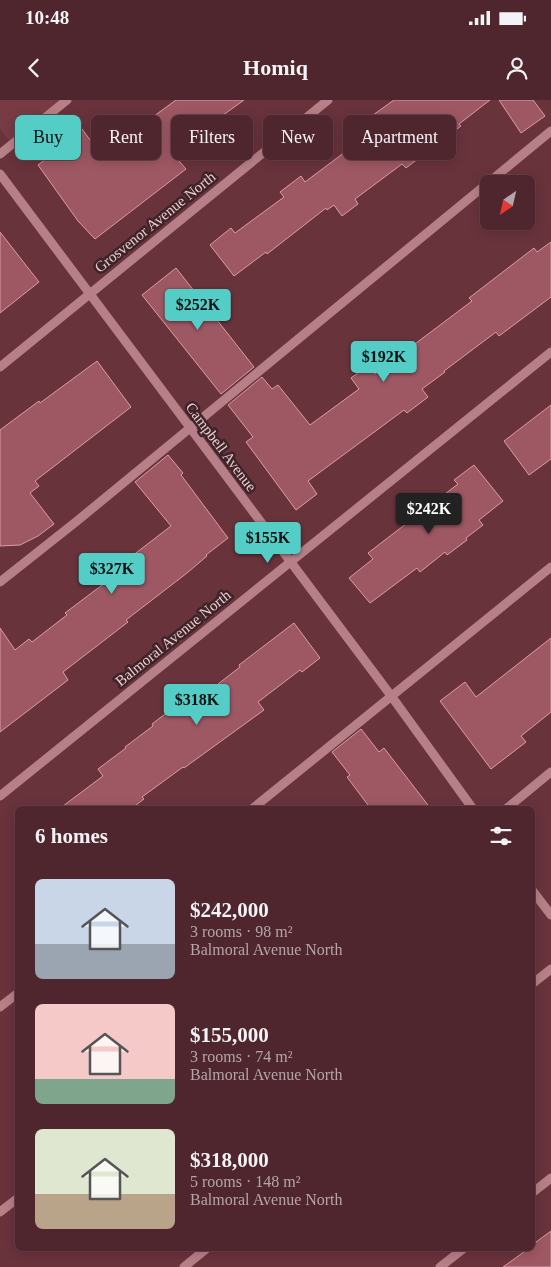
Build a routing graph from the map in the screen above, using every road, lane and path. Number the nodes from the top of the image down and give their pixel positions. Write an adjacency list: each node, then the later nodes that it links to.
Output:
1 (67, 100): 4 (street)
2 (328, 100): 6 (street, Grosvenor Avenue North)
3 (551, 132): 9 (street)
4 (0, 154)
5 (0, 174): 6 (street, Campbell Avenue)
6 (88, 294): 8 (street, Grosvenor Avenue North); 9 (street, Campbell Avenue)
7 (551, 352): 10 (street, Balmoral Avenue North)
8 (0, 367)
9 (190, 428): 10 (street, Campbell Avenue); 12 (street)
10 (290, 562): 13 (street, Campbell Avenue); 15 (street, Balmoral Avenue North)
11 (551, 567): 13 (street)
12 (0, 582)
13 (392, 697): 16 (street); 17 (street, Campbell Avenue)
14 (551, 772): 18 (street)
15 (0, 796)
16 (256, 806)
17 (471, 806)
18 (510, 806)
19 (535, 894): 20 (street)
20 (551, 915)
21 (551, 968): 22 (street)
22 (535, 981)
23 (15, 995): 24 (street)
24 (0, 1007)
25 (551, 1178): 26 (street)
26 (535, 1190)
27 (15, 1200): 28 (street)
28 (0, 1212)
29 (204, 1251): 31 (street)
30 (460, 1251): 32 (street)
31 (184, 1267)
32 (440, 1267)

